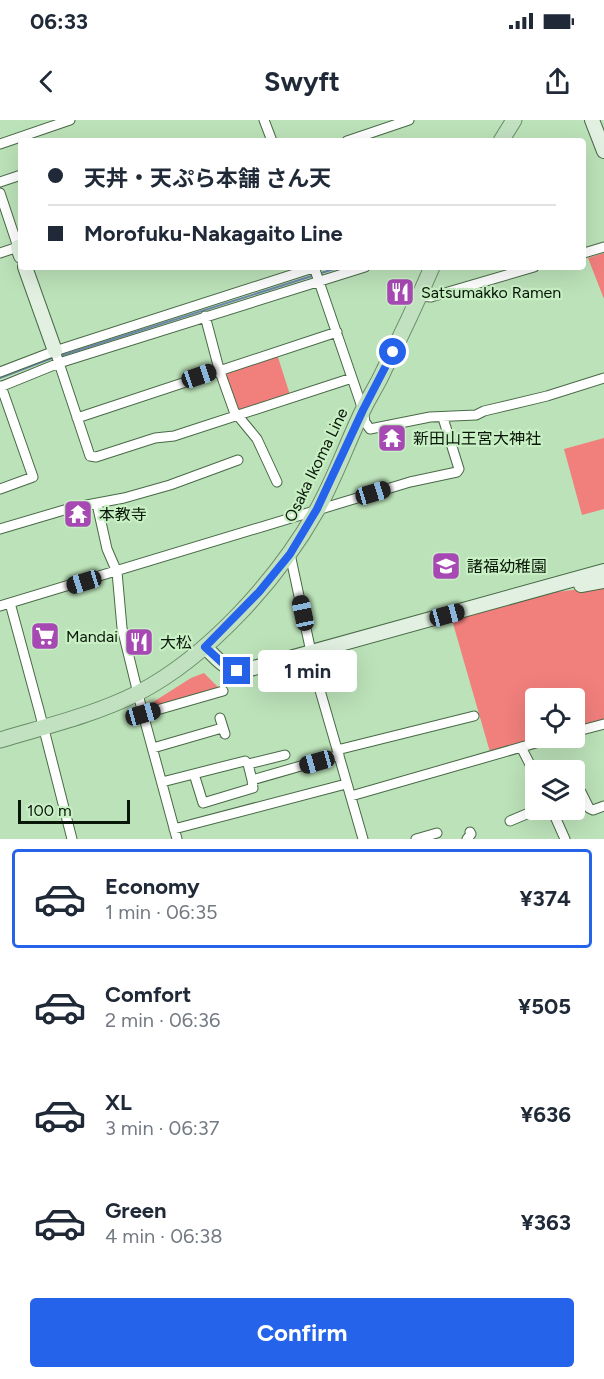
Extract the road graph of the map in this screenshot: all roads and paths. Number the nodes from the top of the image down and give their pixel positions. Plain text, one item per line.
1 (70, 120) edge
2 (264, 120) edge
3 (410, 120) edge
4 (514, 120) edge
5 (592, 120) edge
6 (271, 138) edge
7 (356, 138) edge
8 (503, 138) edge
9 (0, 144) edge
10 (604, 151) edge
11 (18, 176) edge
12 (0, 182) edge
13 (0, 193) edge
14 (18, 244) edge
15 (604, 247) edge
16 (18, 250) edge
17 (586, 252) edge
18 (0, 253) edge
19 (26, 270) edge
20 (335, 270) edge
21 (431, 270) edge
22 (524, 270) edge
23 (316, 272) edge
24 (419, 296) junction
25 (205, 316) junction
26 (337, 332) junction
27 (57, 357) junction
28 (219, 369) junction
29 (0, 372) edge
30 (352, 378) junction
31 (604, 378) edge
32 (1, 386) edge
33 (363, 410) junction
34 (237, 416) junction
35 (443, 417) junction
36 (77, 418) junction
37 (238, 460) dead end
38 (277, 482) dead end
39 (0, 489) edge
40 (97, 504) junction
41 (317, 509) junction
42 (0, 530) edge
43 (290, 554) junction
44 (604, 562) edge
45 (604, 571) edge
46 (117, 572) junction
47 (604, 581) edge
48 (546, 588) junction
49 (5, 605) edge
50 (205, 647) junction
51 (312, 653) junction
52 (223, 691) dead end
53 (139, 692) junction
54 (143, 714) junction
55 (474, 717) dead end
56 (220, 718) dead end
57 (604, 724) edge
58 (43, 728) junction
59 (585, 729) edge
60 (0, 740) edge
61 (525, 746) edge
62 (521, 747) junction
63 (153, 748) junction
64 (338, 752) junction
65 (285, 755) dead end
66 (528, 760) edge
67 (248, 764) junction
68 (194, 774) junction
69 (252, 780) junction
70 (162, 782) junction
71 (346, 784) junction
72 (351, 796) junction
73 (585, 801) edge
74 (604, 806) edge
75 (525, 815) edge
76 (556, 820) edge
77 (510, 821) dead end
78 (437, 833) dead end
79 (176, 834) edge
80 (72, 839) edge
81 (363, 839) edge
82 (416, 839) edge
83 (565, 839) edge

1 - 9 street
2 - 6 street
3 - 7 street
4 - 8 main road
5 - 10 street
11 - 12 street
13 - 14 street
15 - 17 street
16 - 18 street
19 - 27 street
20 - 23 street
21 - 24 main road, Osaka Ikoma Line
22 - 24 street
23 - 25 street
23 - 26 street
23 - 27 street
24 - 33 main road, Osaka Ikoma Line
25 - 27 street
25 - 28 street
26 - 28 street
26 - 30 street
27 - 29 street
27 - 32 street
27 - 36 street
28 - 34 street
28 - 36 street
30 - 33 street
30 - 34 street
31 - 35 street
32 - 39 street
33 - 35 street
33 - 41 main road, Osaka Ikoma Line
34 - 36 street
34 - 38 street
35 - 41 street
37 - 40 street
40 - 42 street
40 - 46 street
41 - 43 main road, Osaka Ikoma Line
41 - 46 street
43 - 50 main road, Osaka Ikoma Line
43 - 51 street
44 - 48 street
45 - 48 street
46 - 49 street
46 - 53 street
47 - 48 street
48 - 51 street
49 - 58 street
50 - 51 street
50 - 53 main road, Osaka Ikoma Line
51 - 64 street
52 - 54 street
53 - 54 street
53 - 58 main road, Osaka Ikoma Line
54 - 63 street
55 - 64 street
56 - 63 street
57 - 59 street
58 - 60 main road, Osaka Ikoma Line
58 - 80 street
61 - 62 street
62 - 66 street
62 - 72 street
63 - 70 street
64 - 69 street
64 - 71 street
65 - 67 street
67 - 68 street
67 - 69 street
68 - 69 street
68 - 70 street
70 - 79 street
71 - 72 street
71 - 79 street
72 - 81 street
73 - 74 street
75 - 77 street
76 - 83 street
78 - 82 street

